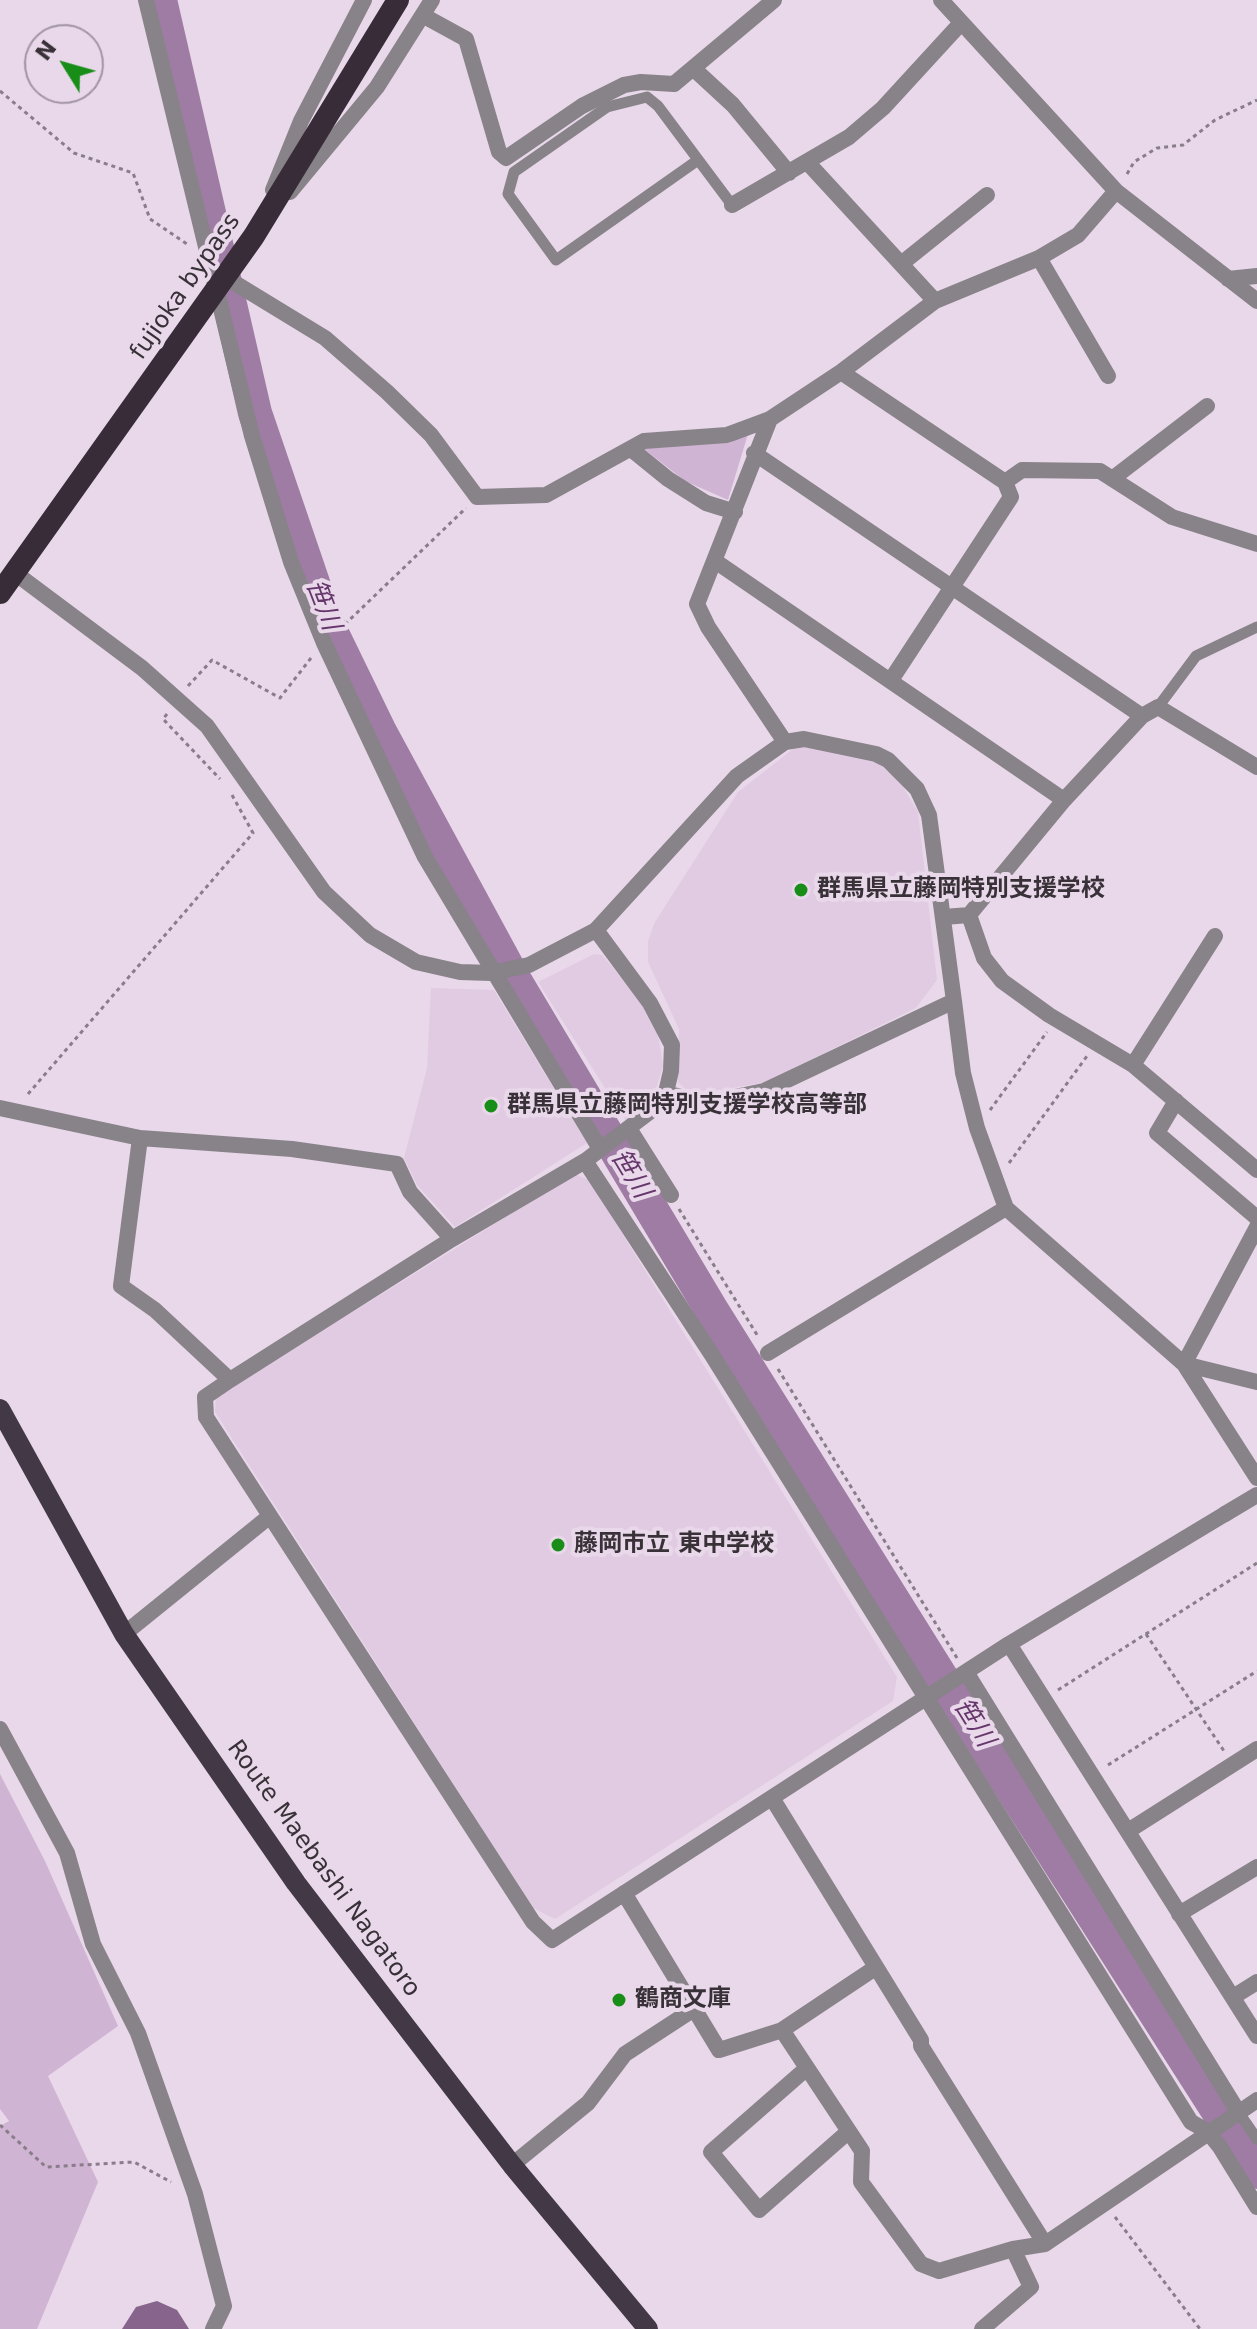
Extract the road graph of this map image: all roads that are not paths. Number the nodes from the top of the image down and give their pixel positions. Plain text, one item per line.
1 (146, 0) edge
2 (364, 0) edge
3 (398, 0) edge
4 (432, 0) edge
5 (774, 0) edge
6 (941, 0) edge
7 (424, 16) junction
8 (961, 23) junction
9 (694, 69) junction
10 (698, 160) junction
11 (808, 163) junction
12 (789, 173) junction
13 (1116, 191) junction
14 (987, 195) dead end
15 (732, 205) joint
16 (254, 236) junction
17 (1039, 258) junction
18 (901, 264) junction
19 (1257, 276) edge
20 (1228, 279) junction
21 (221, 283) junction
22 (935, 301) junction
23 (1257, 301) edge
24 (841, 372) junction
25 (1108, 376) dead end
26 (1207, 406) dead end
27 (770, 419) junction
28 (631, 449) junction
29 (754, 453) junction
30 (1112, 479) junction
31 (1005, 482) junction
32 (735, 512) junction
33 (1257, 544) edge
34 (715, 561) junction
35 (15, 573) junction
36 (952, 589) junction
37 (0, 593) edge
38 (1257, 627) edge
39 (891, 680) junction
40 (1158, 707) junction
41 (1142, 716) junction
42 (785, 742) junction
43 (1257, 767) edge
44 (1064, 800) junction
45 (969, 915) junction
46 (944, 917) junction
47 (596, 930) junction
48 (1215, 936) dead end
49 (492, 972) junction
50 (954, 1001) junction
51 (1133, 1065) junction
52 (665, 1093) junction
53 (1176, 1101) junction
54 (7, 1110) edge
55 (630, 1130) junction
56 (140, 1138) junction
57 (600, 1149) junction
58 (585, 1161) junction
59 (1257, 1170) edge
60 (671, 1195) road end
61 (1006, 1208) junction
62 (1257, 1218) edge
63 (1257, 1227) edge
64 (452, 1239) junction
65 (768, 1353) road end
66 (1184, 1364) junction
67 (230, 1380) junction
68 (1257, 1382) edge
69 (0, 1409) edge
70 (1257, 1478) edge
71 (1257, 1495) edge
72 (270, 1516) junction
73 (124, 1634) junction
74 (1009, 1644) junction
75 (962, 1674) junction
76 (933, 1694) junction
77 (0, 1729) edge
78 (1257, 1749) edge
79 (772, 1798) junction
80 (1128, 1831) junction
81 (1257, 1867) edge
82 (624, 1893) junction
83 (1179, 1914) junction
84 (875, 1968) junction
85 (1257, 1982) edge
86 (1233, 1997) junction
87 (694, 2009) junction
88 (782, 2030) junction
89 (1257, 2036) edge
90 (807, 2068) junction
91 (1257, 2100) edge
92 (1237, 2114) junction
93 (1211, 2129) junction
94 (849, 2131) junction
95 (1257, 2139) edge
96 (512, 2165) junction
97 (1257, 2207) edge
98 (1045, 2244) junction
99 (1013, 2249) junction
100 (213, 2329) edge
101 (648, 2329) edge
102 (982, 2329) edge

1 - 21 street
2 - 16 street
3 - 16 highway, fujioka bypass
4 - 7 street
5 - 9 street
6 - 8 street
7 - 9 street
7 - 16 street
8 - 11 street
8 - 13 street
9 - 12 street
10 - 10 lane
10 - 15 lane
11 - 12 street
11 - 18 street
12 - 15 street
13 - 17 street
13 - 20 street
14 - 18 street
16 - 21 highway, fujioka bypass
17 - 22 street
17 - 25 street
18 - 22 street
19 - 20 street
20 - 23 street
21 - 28 street
21 - 35 highway, fujioka bypass
21 - 49 street
22 - 24 street
24 - 27 street
24 - 31 street
26 - 30 street
27 - 28 street
27 - 29 street
28 - 32 street
29 - 32 street
29 - 36 street
30 - 31 street
30 - 33 street
31 - 36 street
32 - 34 street
34 - 39 street
34 - 42 street
35 - 37 highway, fujioka bypass
35 - 49 street
36 - 39 street
36 - 41 street
38 - 40 lane
39 - 44 street
40 - 41 street
40 - 43 street
41 - 44 street
42 - 46 street
42 - 47 street
44 - 45 street
45 - 46 street
45 - 51 street
46 - 50 street
47 - 49 street
47 - 52 street
48 - 51 street
49 - 57 street
50 - 52 street
50 - 61 street
51 - 53 street
52 - 55 street
53 - 59 street
53 - 62 street
54 - 56 street
55 - 57 street
55 - 60 street
56 - 64 street
56 - 67 street
57 - 58 street
58 - 64 street
58 - 76 street
61 - 65 street
61 - 66 street
63 - 66 street
64 - 67 street
66 - 68 street
66 - 70 street
67 - 72 street
69 - 73 main road, Route Maebashi Nagatoro
71 - 74 street
72 - 73 street
72 - 82 street
73 - 96 main road, Route Maebashi Nagatoro
74 - 75 street
74 - 80 street
75 - 76 street
75 - 92 street
76 - 79 street
76 - 93 street
77 - 100 street
78 - 80 street
79 - 82 street
79 - 84 street
80 - 83 street
81 - 83 street
82 - 87 street
83 - 86 street
84 - 88 street
84 - 98 street
85 - 86 street
86 - 89 street
87 - 88 street
87 - 96 street
88 - 90 street
90 - 94 street
90 - 94 street
91 - 92 street
92 - 93 street
92 - 95 lane
93 - 97 street
93 - 98 street
94 - 99 street
96 - 101 main road, Route Maebashi Nagatoro
98 - 99 street
99 - 102 street

